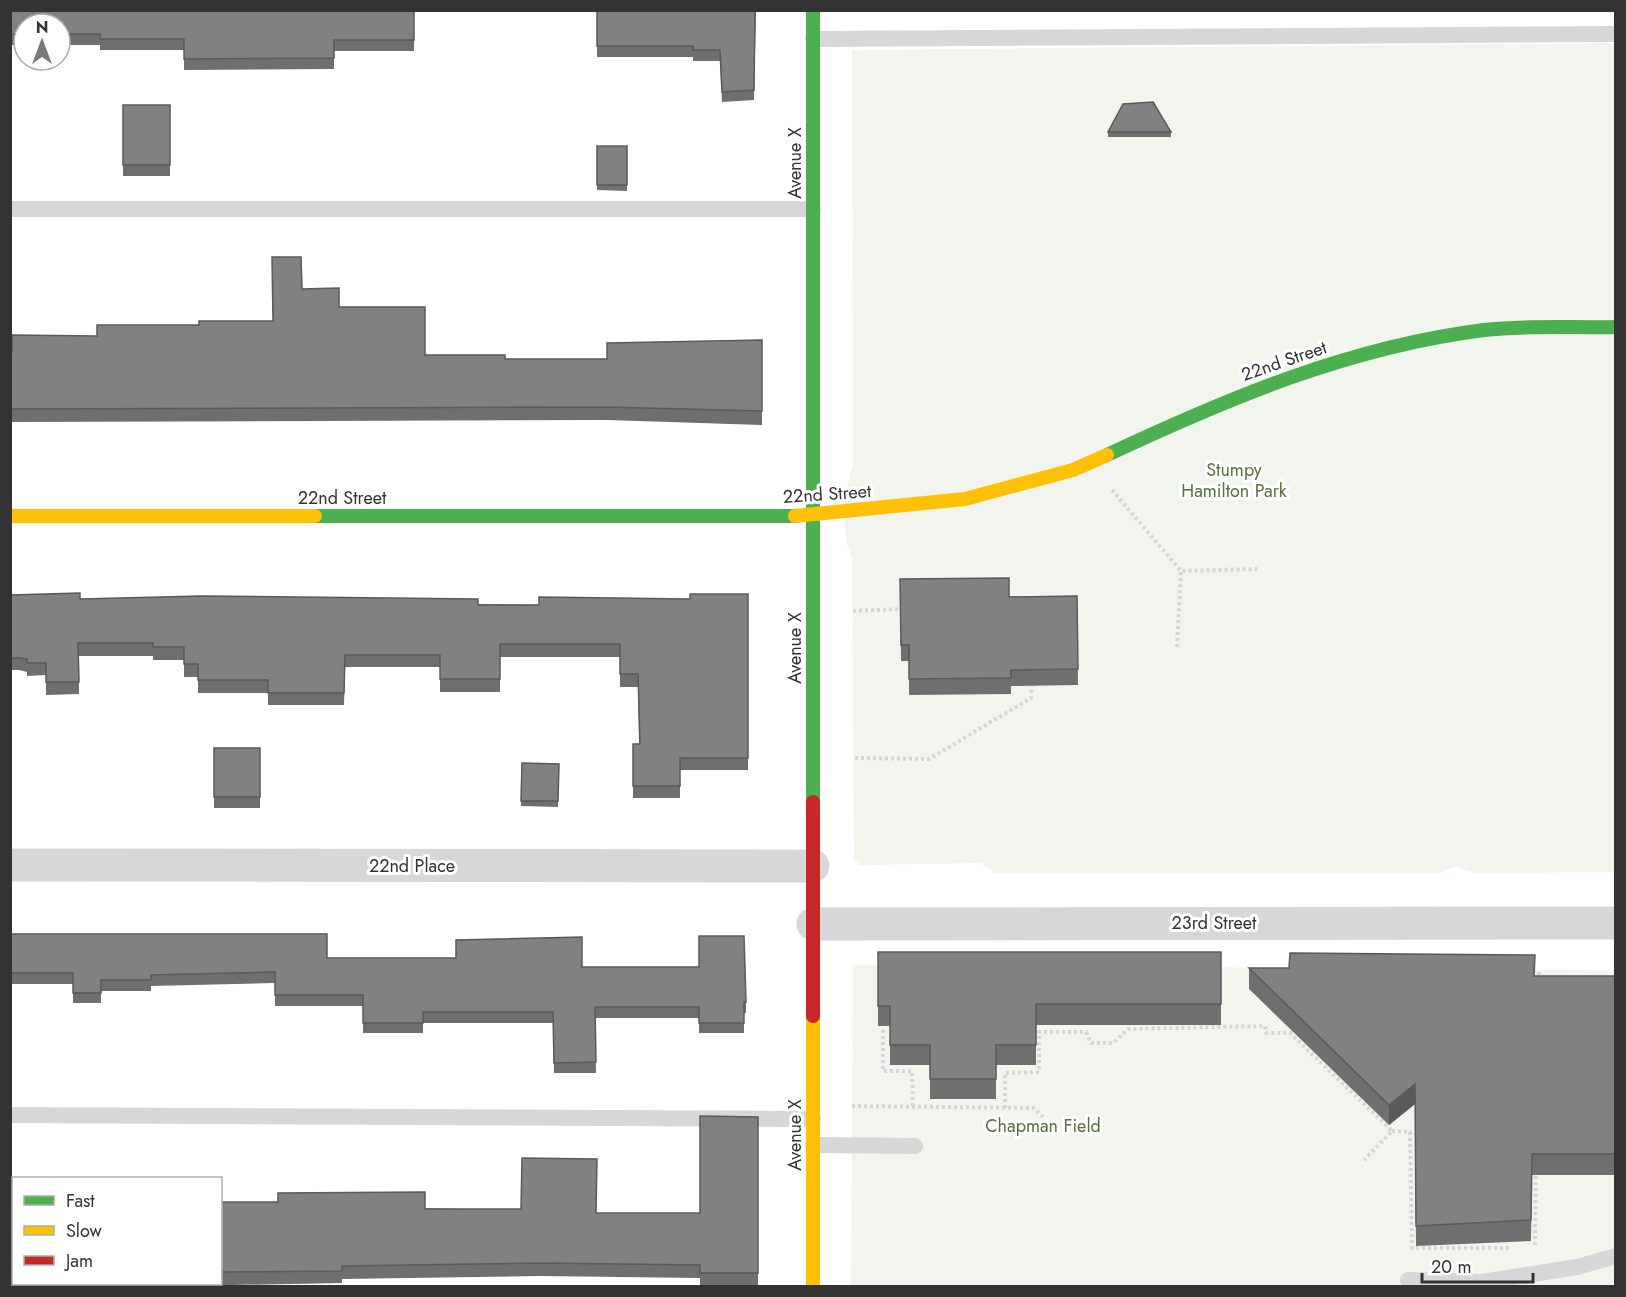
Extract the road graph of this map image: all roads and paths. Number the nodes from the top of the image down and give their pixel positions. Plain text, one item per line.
1 (813, 10) edge
2 (1616, 34) edge
3 (813, 39) junction
4 (10, 208) edge
5 (813, 208) junction
6 (1616, 327) edge
7 (1110, 487) dead end
8 (10, 516) edge
9 (813, 516) junction
10 (1258, 569) dead end
11 (1181, 571) junction
12 (901, 609) edge
13 (853, 610) dead end
14 (1177, 647) dead end
15 (1032, 686) edge
16 (855, 758) dead end
17 (10, 865) edge
18 (813, 866) junction
19 (1616, 923) edge
20 (813, 924) junction
21 (1539, 970) dead end
22 (1539, 993) edge
23 (883, 1030) edge
24 (852, 1106) dead end
25 (913, 1108) junction
26 (1005, 1108) junction
27 (10, 1115) edge
28 (1043, 1117) dead end
29 (813, 1119) junction
30 (1392, 1131) junction
31 (813, 1144) junction
32 (915, 1146) dead end
33 (1364, 1160) dead end
34 (1536, 1167) edge
35 (1512, 1248) edge
36 (1524, 1248) edge
37 (1616, 1256) edge
38 (1408, 1280) dead end
39 (813, 1287) edge

1 - 3 street, Avenue X
2 - 3 lane
3 - 5 street, Avenue X
4 - 5 lane
5 - 9 street, Avenue X
6 - 9 street, 22nd Street
7 - 11 path
8 - 9 street, 22nd Street
9 - 18 street, Avenue X
10 - 11 path
11 - 14 path
12 - 13 path
15 - 16 path
17 - 18 street, 22nd Place
18 - 20 street, Avenue X
19 - 20 street, 23rd Street
20 - 29 street, Avenue X
21 - 22 path
23 - 25 path
24 - 25 path
25 - 26 path
26 - 28 path
26 - 30 path
27 - 29 lane
29 - 31 street, Avenue X
30 - 33 path
30 - 35 path
31 - 32 lane
31 - 39 street, Avenue X
34 - 36 path
37 - 38 lane

